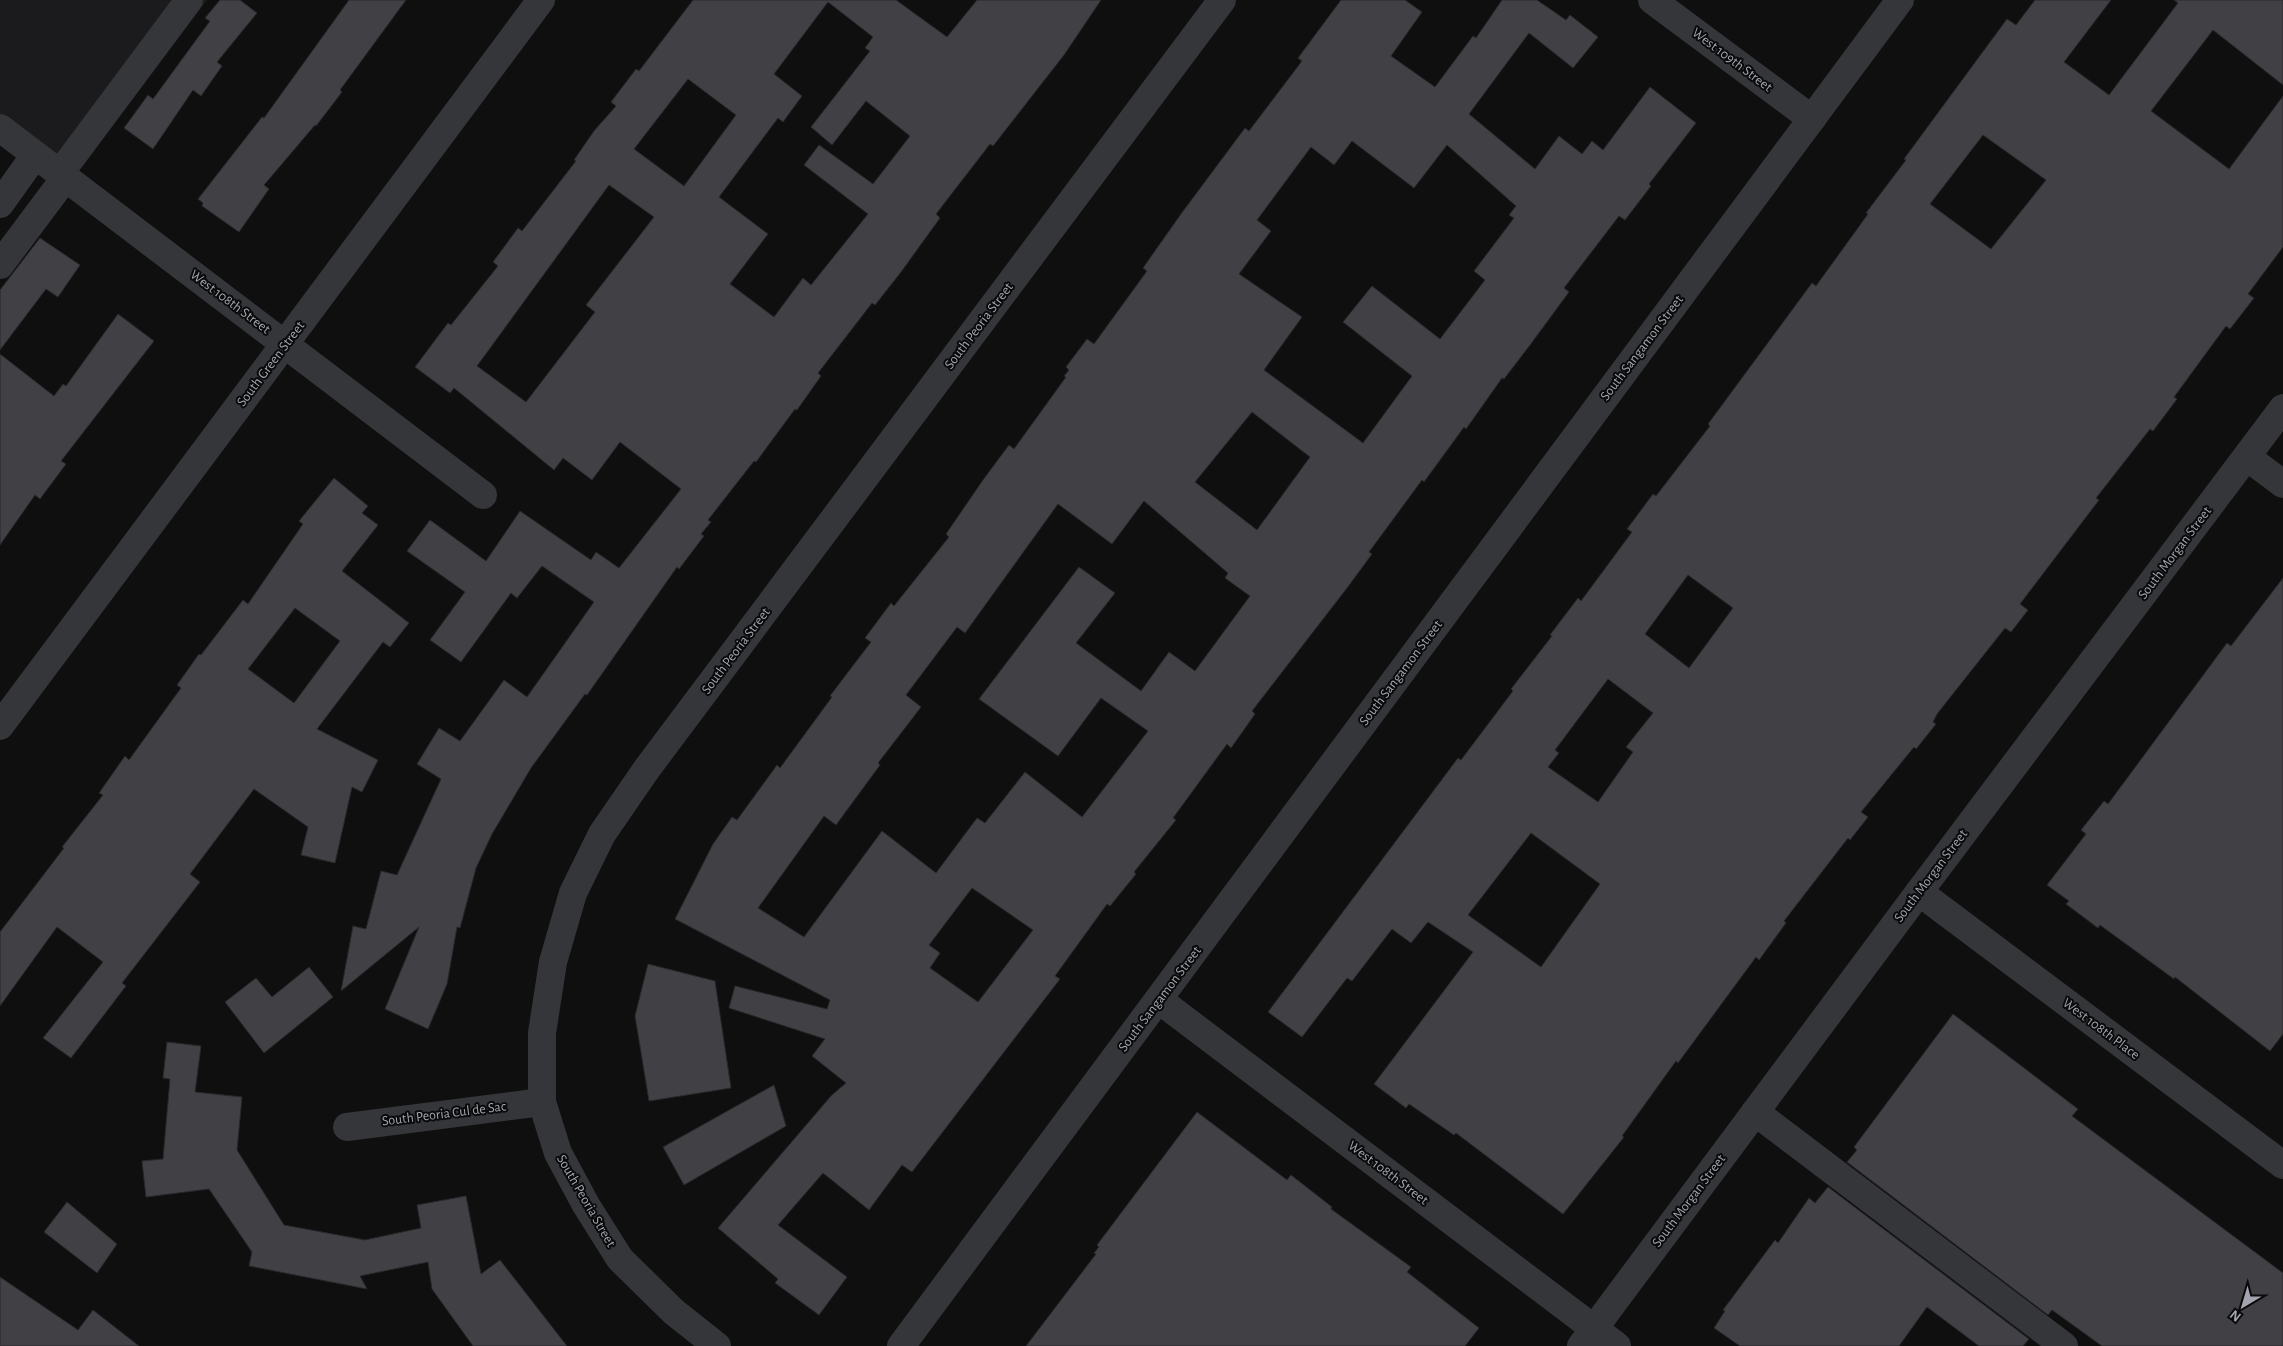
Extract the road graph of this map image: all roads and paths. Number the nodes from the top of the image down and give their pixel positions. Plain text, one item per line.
1 (189, 0) edge
2 (541, 0) edge
3 (1222, 0) edge
4 (1652, 0) edge
5 (1900, 0) edge
6 (1812, 119) junction
7 (0, 128) edge
8 (35, 155) junction
9 (62, 175) junction
10 (0, 204) edge
11 (0, 266) edge
12 (286, 344) junction
13 (2283, 408) edge
14 (2247, 457) junction
15 (2283, 484) edge
16 (483, 495) dead end
17 (0, 726) edge
18 (1919, 892) junction
19 (1159, 1000) junction
20 (542, 1102) junction
21 (1755, 1112) junction
22 (347, 1127) dead end
23 (2283, 1165) edge
24 (1587, 1338) edge
25 (716, 1346) edge
26 (901, 1346) edge
27 (1617, 1346) edge
28 (2064, 1346) edge

1 - 9 street
2 - 12 street, South Green Street
3 - 20 street, South Peoria Street
4 - 6 street, West 109th Street
5 - 6 street, South Sangamon Street
6 - 19 street, South Sangamon Street
7 - 8 street, West 108th Street
8 - 9 street, West 108th Street
8 - 10 street
9 - 11 street
9 - 12 street, West 108th Street
12 - 16 street, West 108th Street
12 - 17 street, South Green Street
13 - 14 street, South Morgan Street
14 - 15 street
14 - 18 street, South Morgan Street
18 - 21 street, South Morgan Street
18 - 23 street, West 108th Place
19 - 24 street, West 108th Street
19 - 26 street, South Sangamon Street
20 - 22 street, South Peoria Cul de Sac
20 - 25 street, South Peoria Street
21 - 24 street, South Morgan Street
21 - 28 street
24 - 27 street, West 108th Street

